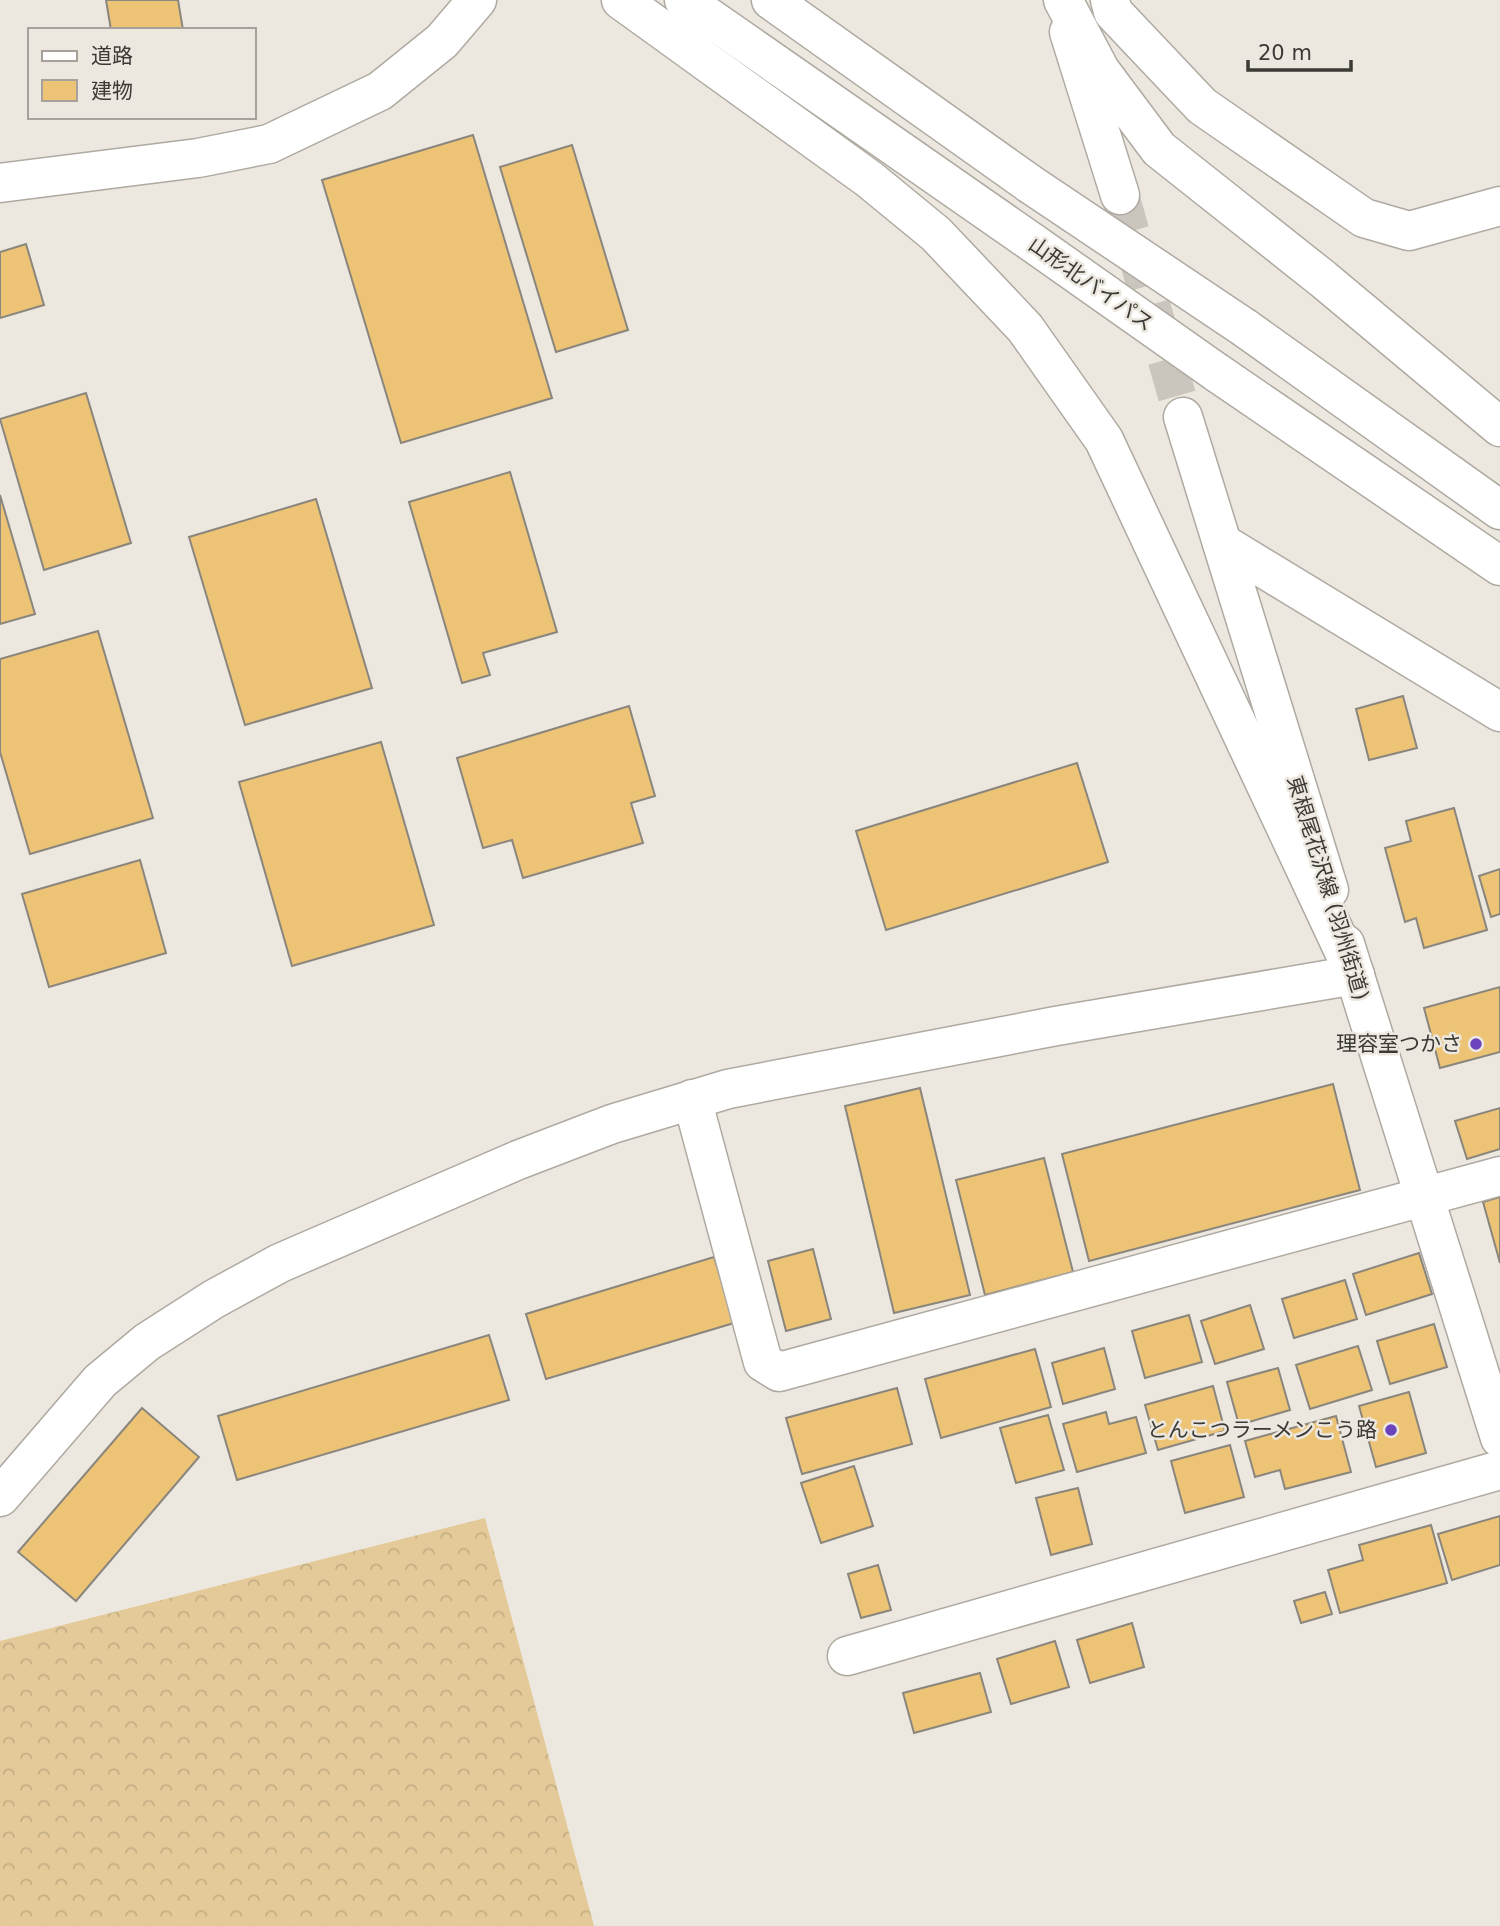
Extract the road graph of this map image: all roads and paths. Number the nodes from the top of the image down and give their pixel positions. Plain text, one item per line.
1 (477, 0) edge
2 (621, 0) edge
3 (684, 0) edge
4 (771, 0) edge
5 (1061, 0) edge
6 (1110, 0) edge
7 (0, 183) edge
8 (1120, 195) tunnel mouth
9 (1500, 206) edge
10 (1183, 417) tunnel mouth
11 (1500, 427) edge
12 (1500, 510) edge
13 (1222, 543) junction
14 (1500, 566) edge
15 (1500, 712) edge
16 (1354, 975) junction
17 (692, 1099) junction
18 (1500, 1176) edge
19 (1424, 1197) junction
20 (1490, 1372) edge
21 (1500, 1438) edge
22 (1500, 1470) edge
23 (0, 1497) edge
24 (847, 1656) dead end

1 - 7 main road
2 - 16 main road
3 - 14 main road, 山形北バイパス, bridge
4 - 12 main road, bridge
5 - 8 main road
5 - 11 main road
6 - 9 main road
10 - 13 main road, 東根尾花沢線 (羽州街道)
13 - 15 main road
13 - 16 main road, 東根尾花沢線 (羽州街道)
16 - 17 main road
16 - 19 main road, 東根尾花沢線 (羽州街道)
17 - 19 main road
17 - 23 main road
18 - 19 main road
19 - 20 main road, 東根尾花沢線 (羽州街道)
20 - 21 main road, 東根尾花沢線 (羽州街道)
22 - 24 main road

